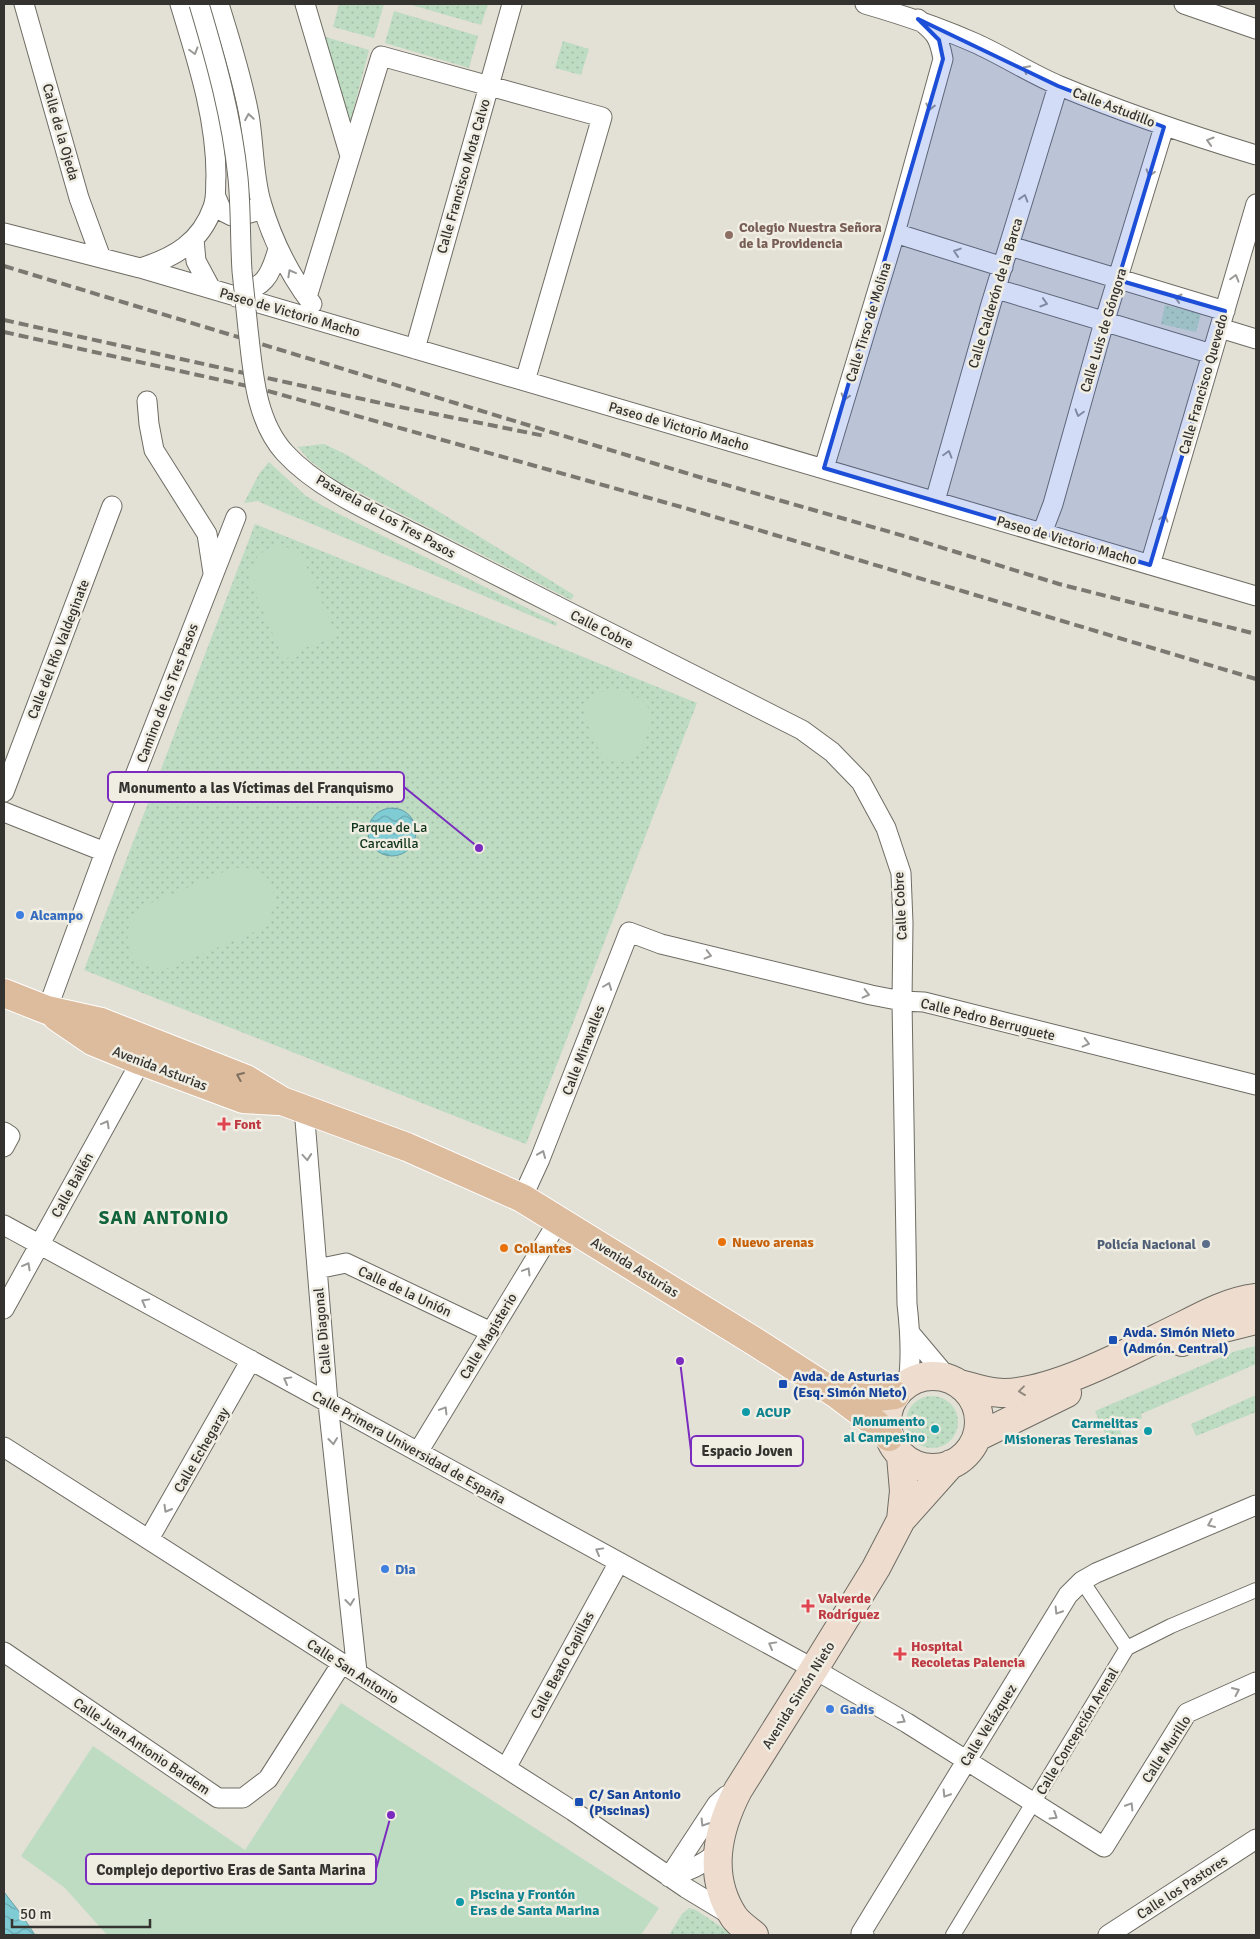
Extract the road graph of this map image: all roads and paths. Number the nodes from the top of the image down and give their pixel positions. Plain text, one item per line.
1 (24, 4) edge
2 (180, 4) edge
3 (199, 4) edge
4 (219, 4) edge
5 (305, 4) edge
6 (512, 4) edge
7 (865, 4) edge
8 (1196, 6) edge
9 (918, 19) junction
10 (1256, 29) edge
11 (977, 44) junction
12 (942, 59) junction
13 (1058, 86) junction
14 (488, 87) junction
15 (1164, 127) junction
16 (1256, 155) edge
17 (350, 156) junction
18 (216, 197) junction
19 (261, 201) junction
20 (1256, 204) edge
21 (4, 233) edge
22 (895, 233) junction
23 (194, 239) junction
24 (1010, 246) junction
25 (278, 249) junction
26 (101, 258) junction
27 (1004, 266) junction
28 (140, 268) junction
29 (1118, 280) junction
30 (212, 289) junction
31 (997, 289) junction
32 (236, 297) junction
33 (307, 297) junction
34 (1222, 320) junction
35 (1106, 321) junction
36 (332, 324) junction
37 (1256, 339) edge
38 (415, 349) junction
39 (1212, 354) junction
40 (525, 381) junction
41 (147, 401) dead end
42 (824, 468) junction
43 (935, 501) junction
44 (112, 506) dead end
45 (236, 517) dead end
46 (1042, 533) junction
47 (1150, 565) junction
48 (213, 574) junction
49 (1256, 596) edge
50 (555, 605) joint
51 (4, 792) edge
52 (4, 812) edge
53 (105, 852) junction
54 (661, 944) joint
55 (4, 993) edge
56 (902, 1001) junction
57 (47, 1010) junction
58 (141, 1061) junction
59 (1256, 1085) edge
60 (293, 1105) junction
61 (4, 1132) edge
62 (4, 1147) edge
63 (522, 1198) junction
64 (559, 1220) junction
65 (4, 1225) edge
66 (40, 1244) junction
67 (317, 1269) junction
68 (1256, 1298) edge
69 (4, 1309) edge
70 (1256, 1320) edge
71 (491, 1332) junction
72 (910, 1333) junction
73 (251, 1360) junction
74 (953, 1381) junction
75 (901, 1389) junction
76 (838, 1396) junction
77 (328, 1402) junction
78 (976, 1437) junction
79 (4, 1447) edge
80 (895, 1447) junction
81 (418, 1452) junction
82 (951, 1464) junction
83 (1256, 1505) edge
84 (902, 1520) junction
85 (149, 1540) junction
86 (619, 1562) junction
87 (1082, 1581) junction
88 (1256, 1590) edge
89 (1127, 1648) junction
90 (4, 1652) edge
91 (350, 1667) junction
92 (814, 1669) junction
93 (1256, 1682) edge
94 (966, 1761) junction
95 (506, 1768) junction
96 (738, 1790) junction
97 (1033, 1803) junction
98 (1256, 1839) edge
99 (1104, 1847) joint
100 (717, 1853) junction
101 (669, 1876) junction
102 (744, 1927) edge
103 (863, 1934) edge
104 (953, 1935) edge
105 (1108, 1935) edge

1 - 26 street, Calle de la Ojeda
2 -> 18 street
3 - 50 street, Pasarela de Los Tres Pasos, bridge
19 -> 4 street
5 - 17 street
6 - 14 street, Calle Francisco Mota Calvo
7 - 9 street, Calle Astudillo
8 - 10 street
9 - 11 street, Calle Astudillo
9 - 12 street, Calle Tirso de Molina
11 - 12 street
13 -> 11 street, Calle Astudillo
12 -> 22 street, Calle Tirso de Molina
13 - 15 street, Calle Astudillo
24 -> 13 street, Calle Calderón de la Barca
14 - 17 street
14 - 38 street, Calle Francisco Mota Calvo
14 - 40 street
16 -> 15 street, Calle Astudillo
15 -> 29 street, Calle Luis de Góngora
17 - 33 street
18 - 19 street
18 - 23 street
19 - 25 street
34 -> 20 street, Calle Francisco Quevedo
21 - 26 street, Paseo de Victorio Macho
27 -> 22 street
22 -> 42 street, Calle Tirso de Molina
23 - 28 street
23 - 30 street
24 - 27 street, Calle Calderón de la Barca
24 - 29 street
25 - 32 street
33 -> 25 street
26 - 28 street, Paseo de Victorio Macho
27 - 31 street, Calle Calderón de la Barca
28 - 30 street, Paseo de Victorio Macho
34 -> 29 street
29 - 35 street, Calle Luis de Góngora
30 - 32 street, Paseo de Victorio Macho
31 -> 35 street
43 -> 31 street, Calle Calderón de la Barca
32 - 36 street, Paseo de Victorio Macho
33 - 36 street
34 - 37 street
34 - 39 street, Calle Francisco Quevedo
35 - 39 street
35 -> 46 street, Calle Luis de Góngora
36 - 38 street, Paseo de Victorio Macho
38 - 40 street, Paseo de Victorio Macho
47 -> 39 street, Calle Francisco Quevedo
40 - 42 street, Paseo de Victorio Macho
41 - 48 street, Camino de los Tres Pasos
42 - 43 street, Paseo de Victorio Macho
43 - 46 street, Paseo de Victorio Macho
44 - 51 street, Calle del Río Valdeginate
45 - 48 street, Camino de los Tres Pasos
46 - 47 street, Paseo de Victorio Macho
47 - 49 street, Paseo de Victorio Macho
48 - 53 street, Camino de los Tres Pasos
50 - 56 street, Calle Cobre
52 - 53 street
53 - 57 street, Camino de los Tres Pasos
54 -> 56 street, Calle Pedro Berruguete
63 -> 54 street, Calle Miravalles
55 - 57 main road, Avenida Asturias
56 -> 59 street, Calle Pedro Berruguete
56 - 72 street, Calle Cobre
57 - 58 main road, Avenida Asturias
60 -> 57 main road, Avenida Asturias
58 - 60 main road, Avenida Asturias
66 -> 58 street, Calle Bailén
60 - 63 main road, Avenida Asturias
60 -> 67 street, Calle Diagonal
61 - 62 street
63 - 64 main road, Avenida Asturias
71 -> 64 street, Calle Magisterio
64 - 76 main road, Avenida Asturias
65 - 66 street, Calle Primera Universidad de España
69 -> 66 street, Calle Bailén
73 -> 66 street, Calle Primera Universidad de España
67 - 71 street, Calle de la Unión
67 - 77 street, Calle Diagonal
68 -> 74 main road
70 - 78 main road
81 -> 71 street, Calle Magisterio
72 - 74 street
72 - 75 street, Calle Cobre
77 -> 73 street, Calle Primera Universidad de España
73 -> 85 street, Calle Echegaray
74 - 75 main road
74 - 78 main road
75 - 76 main road
75 - 80 main road
76 - 80 main road, Avenida Asturias
77 - 81 street, Calle Primera Universidad de España
77 -> 91 street, Calle Diagonal
78 - 82 main road
79 - 85 street, Calle San Antonio
80 - 82 main road
80 - 84 main road, Avenida Simón Nieto
86 -> 81 street, Calle Primera Universidad de España
82 - 84 main road, Avenida Simón Nieto
83 -> 87 street, Calle Velázquez
84 - 92 main road, Avenida Simón Nieto
85 - 91 street, Calle San Antonio
92 -> 86 street, Calle Primera Universidad de España
86 - 95 street, Calle Beato Capillas
87 - 89 street
87 -> 94 street, Calle Velázquez
88 - 89 street
89 - 97 street, Calle Concepción Arenal
90 - 91 street, Calle Juan Antonio Bardem
91 - 95 street, Calle San Antonio
92 -> 94 street, Calle Primera Universidad de España
92 - 96 main road, Avenida Simón Nieto
99 -> 93 street, Calle Murillo
94 - 97 street, Calle Primera Universidad de España
94 -> 103 street, Calle Velázquez
95 - 101 street, Calle San Antonio
96 - 100 main road, Avenida Simón Nieto
96 -> 101 street, Avenida Simón Nieto
97 -> 99 street, Calle Primera Universidad de España
97 - 104 street, Calle Concepción Arenal
98 - 105 street, Calle los Pastores
100 - 101 street
100 - 102 main road, Avenida Simón Nieto
101 - 102 street, Calle San Antonio

